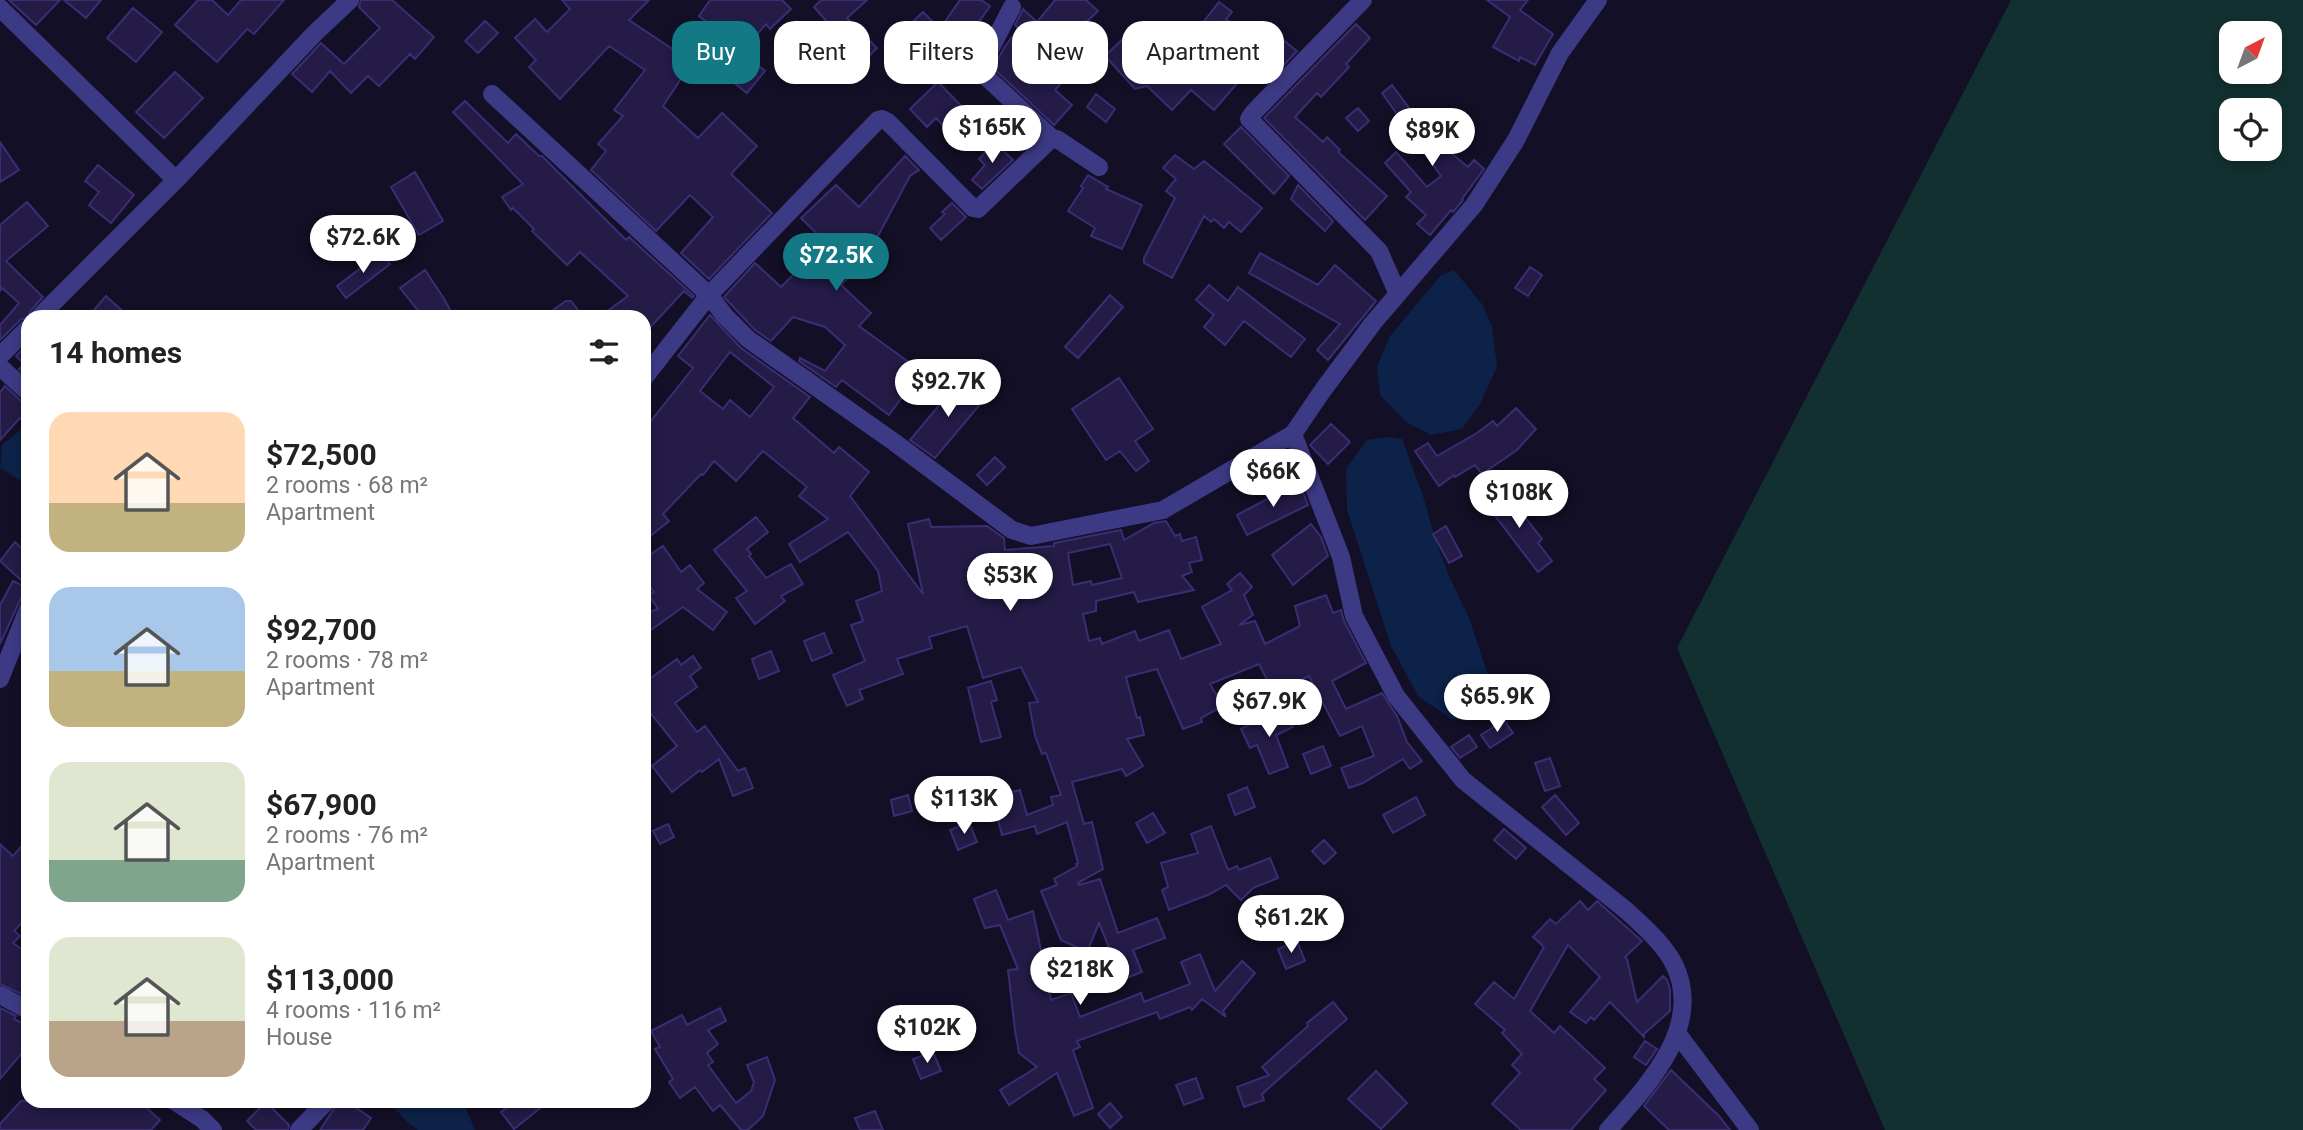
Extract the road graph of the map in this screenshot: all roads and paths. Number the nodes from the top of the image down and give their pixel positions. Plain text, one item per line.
1 (350, 0) edge
2 (1363, 0) edge
3 (1598, 0) edge
4 (1012, 7) dead end
5 (0, 8) edge
6 (492, 94) dead end
7 (1052, 138) junction
8 (1100, 167) dead end
9 (176, 180) junction
10 (1398, 294) junction
11 (709, 295) junction
12 (46, 310) edge
13 (21, 335) edge
14 (0, 356) edge
15 (0, 367) edge
16 (651, 369) edge
17 (21, 386) edge
18 (1293, 434) junction
19 (21, 626) edge
20 (0, 678) edge
21 (0, 995) edge
22 (21, 1006) edge
23 (1677, 1033) junction
24 (185, 1108) edge
25 (320, 1108) edge
26 (213, 1130) edge
27 (299, 1130) edge
28 (1608, 1130) edge
29 (1750, 1130) edge

1 - 9 street
2 - 10 street
3 - 10 street
4 - 7 street
5 - 9 street
6 - 11 street
7 - 8 street
7 - 11 street
9 - 12 street
10 - 18 street
11 - 16 street
11 - 18 street
13 - 14 street
15 - 17 street
18 - 23 street
19 - 20 street
21 - 22 street
23 - 28 street
23 - 29 street
24 - 26 street
25 - 27 street

